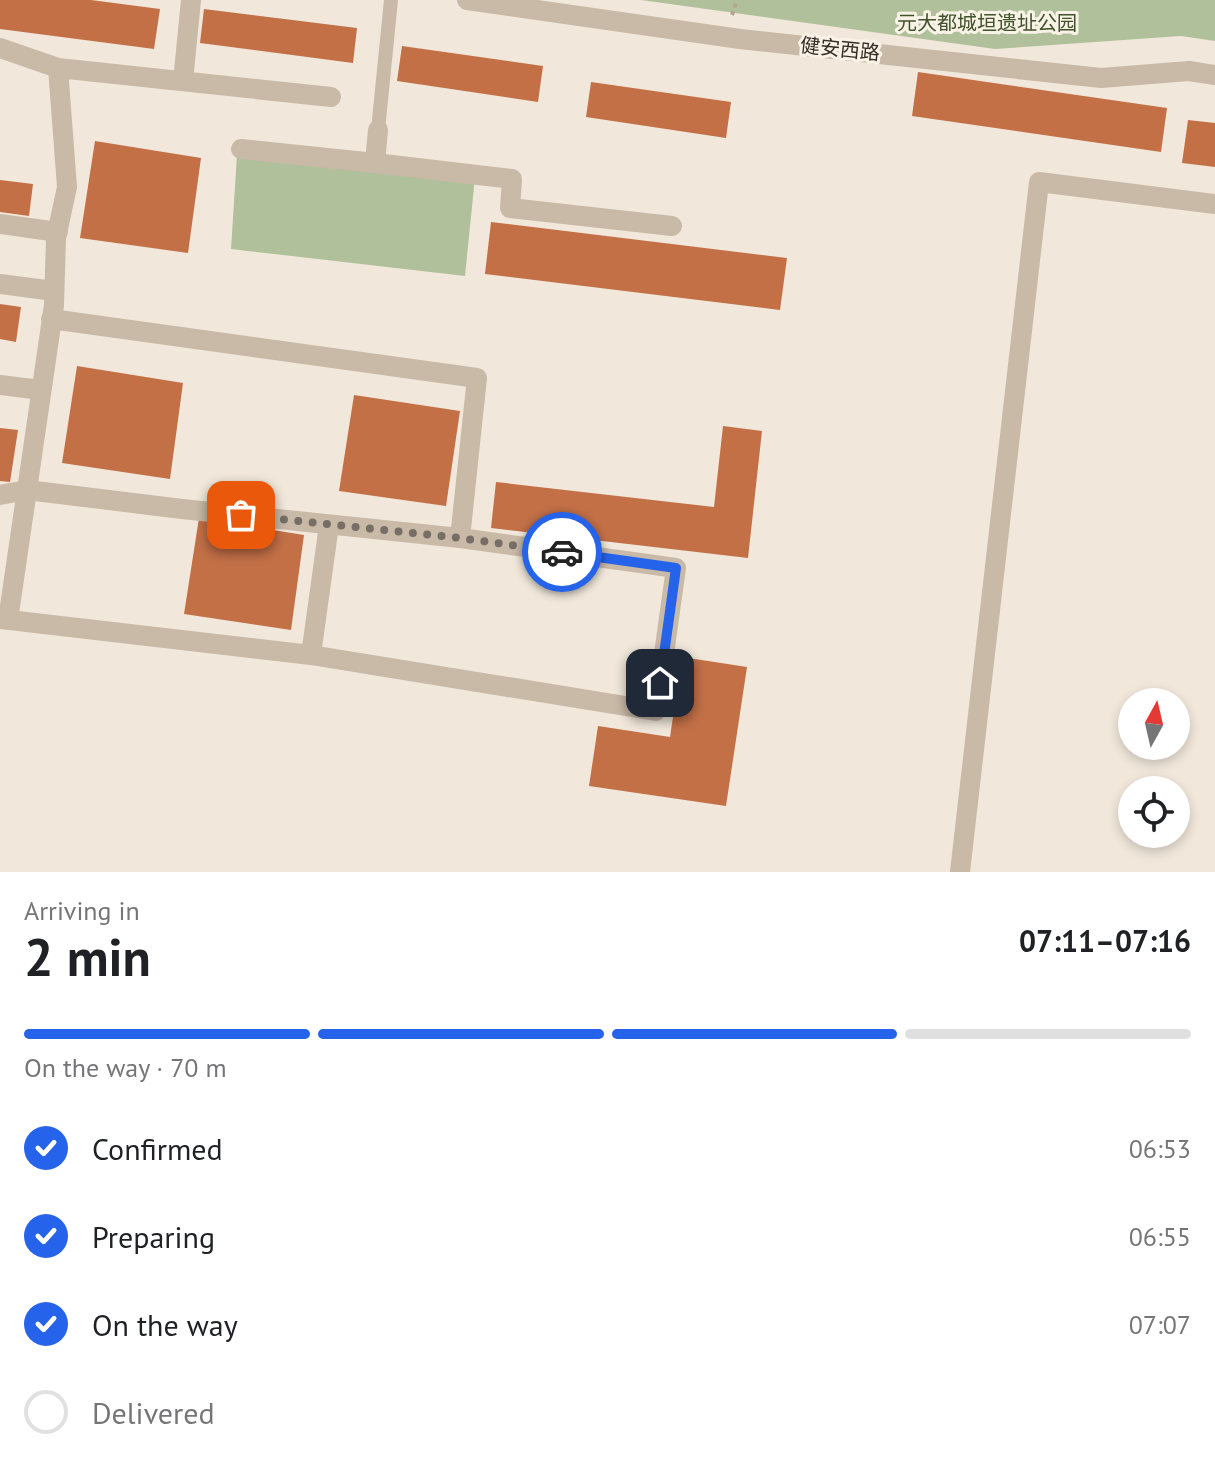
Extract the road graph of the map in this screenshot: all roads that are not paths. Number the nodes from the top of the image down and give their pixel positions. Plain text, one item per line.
1 (191, 0) edge
2 (391, 0) edge
3 (467, 0) edge
4 (0, 48) edge
5 (58, 68) junction
6 (1215, 75) edge
7 (183, 81) junction
8 (331, 97) dead end
9 (378, 130) joint
10 (241, 149) dead end
11 (375, 163) junction
12 (1215, 204) edge
13 (0, 224) edge
14 (672, 226) dead end
15 (58, 232) junction
16 (0, 284) edge
17 (54, 291) junction
18 (51, 319) junction
19 (0, 385) edge
20 (41, 390) junction
21 (27, 490) junction
22 (0, 495) edge
23 (329, 525) junction
24 (460, 538) junction
25 (4, 620) edge
26 (311, 655) junction
27 (960, 872) edge

1 - 7 street
2 - 9 lane
3 - 6 street, 健安西路
4 - 5 street
5 - 7 street
5 - 15 street
7 - 8 street
9 - 11 street
10 - 11 street
11 - 14 street
12 - 27 street
13 - 15 street
15 - 17 street
16 - 17 street
17 - 18 street
18 - 20 street
18 - 24 street
19 - 20 street
20 - 21 street
21 - 22 street
21 - 23 street
21 - 25 street
23 - 24 street
23 - 26 street
24 - 26 street
25 - 26 street

